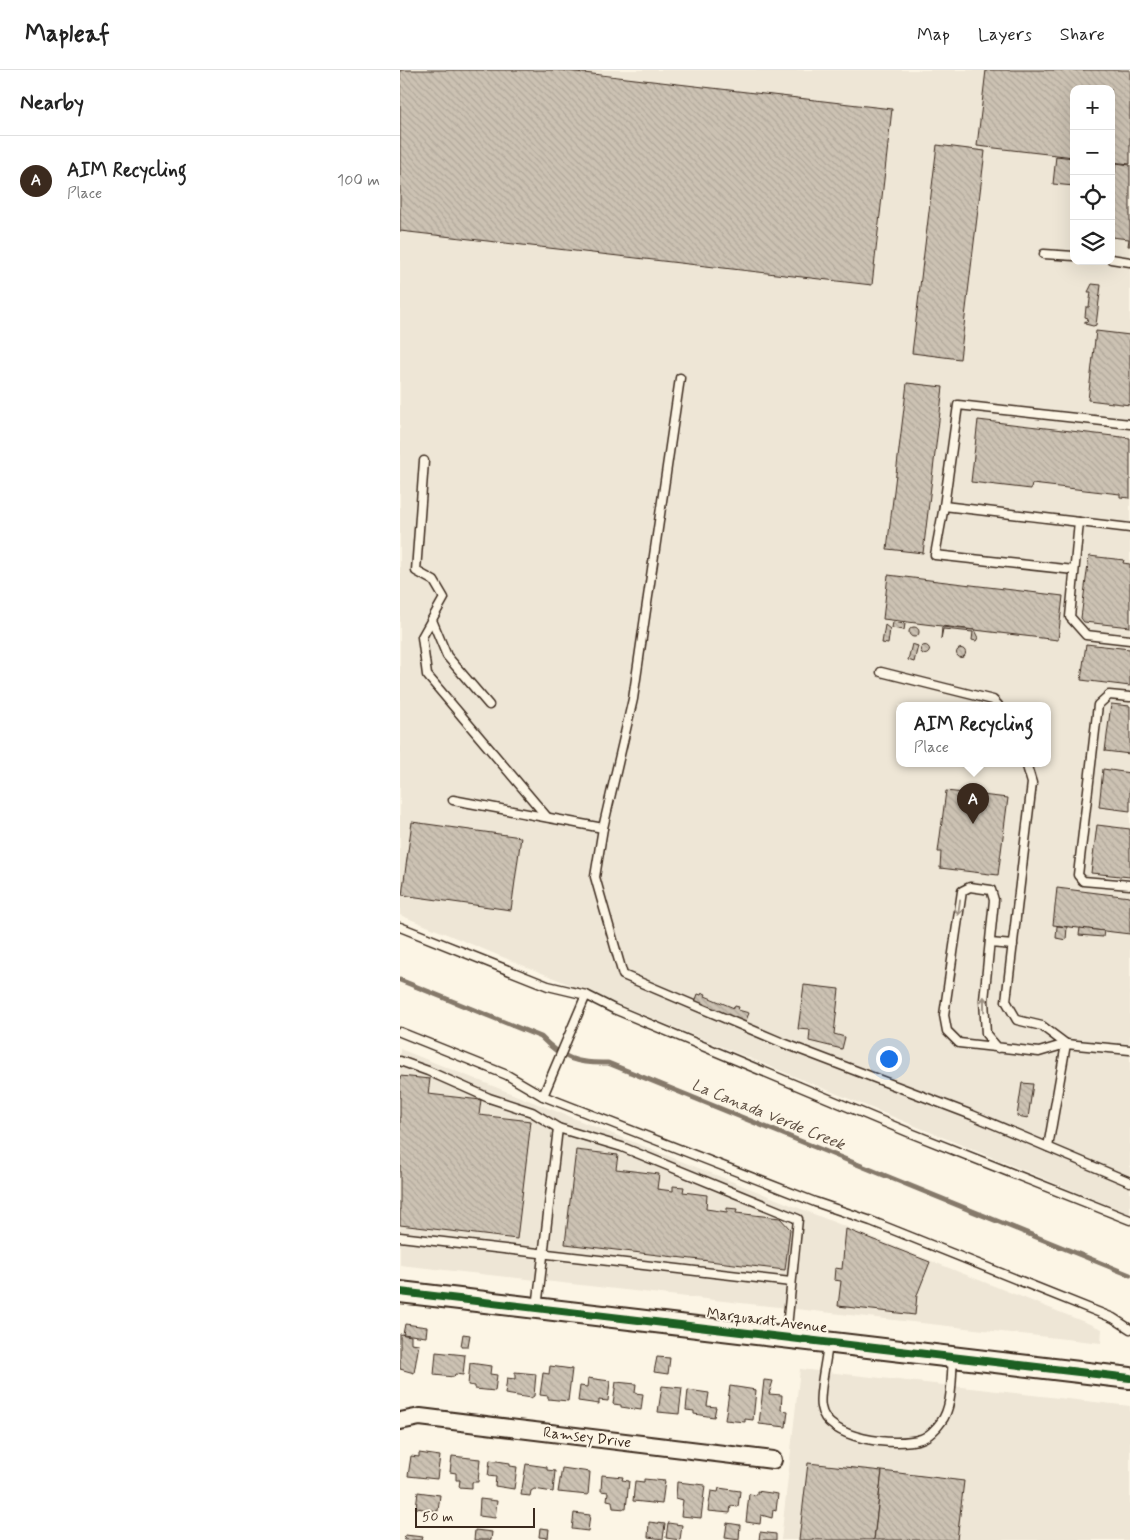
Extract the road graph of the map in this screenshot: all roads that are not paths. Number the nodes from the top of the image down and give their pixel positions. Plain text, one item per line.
1 (1044, 254) dead end
2 (1070, 256) edge
3 (1115, 260) edge
4 (1130, 262) edge
5 (680, 378) dead end
6 (1130, 424) edge
7 (424, 461) dead end
8 (944, 506) junction
9 (1079, 522) junction
10 (1130, 528) edge
11 (1074, 570) junction
12 (432, 620) junction
13 (1130, 640) edge
14 (881, 672) dead end
15 (1130, 697) edge
16 (996, 702) edge
17 (489, 705) dead end
18 (1027, 767) edge
19 (453, 800) dead end
20 (547, 817) junction
21 (603, 828) junction
22 (1130, 885) edge
23 (400, 927) edge
24 (990, 942) junction
25 (1013, 945) junction
26 (586, 995) junction
27 (400, 1032) edge
28 (1066, 1044) junction
29 (998, 1048) junction
30 (1130, 1050) edge
31 (400, 1061) edge
32 (543, 1096) junction
33 (558, 1128) junction
34 (1048, 1147) junction
35 (1130, 1182) edge
36 (1130, 1220) edge
37 (400, 1237) edge
38 (543, 1255) junction
39 (791, 1282) junction
40 (400, 1292) edge
41 (537, 1308) junction
42 (1130, 1329) edge
43 (786, 1337) junction
44 (828, 1342) junction
45 (953, 1357) junction
46 (1130, 1378) edge
47 (400, 1421) edge
48 (773, 1460) dead end

1 - 2 lane
3 - 4 lane
5 - 21 lane
6 - 8 lane
7 - 12 lane
8 - 9 lane
8 - 11 lane
9 - 10 lane
9 - 11 lane
11 - 13 lane
12 - 17 lane
12 - 20 lane
14 - 16 lane
15 - 22 lane
18 - 25 lane
19 - 20 lane
20 - 21 lane
21 - 34 lane
23 - 26 lane
24 - 25 lane
29 -> 24 lane
24 -> 29 lane
25 - 28 lane
26 - 32 lane
26 - 36 lane
27 - 32 lane
28 - 29 lane
28 - 30 lane
28 - 34 lane
31 - 33 lane
32 - 42 lane
33 - 38 lane
33 - 39 lane
34 - 35 lane
37 - 38 lane
38 - 39 lane
38 - 41 lane
39 - 43 lane
40 - 41 street, Marquardt Avenue
41 - 43 street, Marquardt Avenue
43 - 44 street, Marquardt Avenue
44 - 45 street, Marquardt Avenue
44 - 45 lane
45 - 46 street, Marquardt Avenue
47 - 48 street, Ramsey Drive

